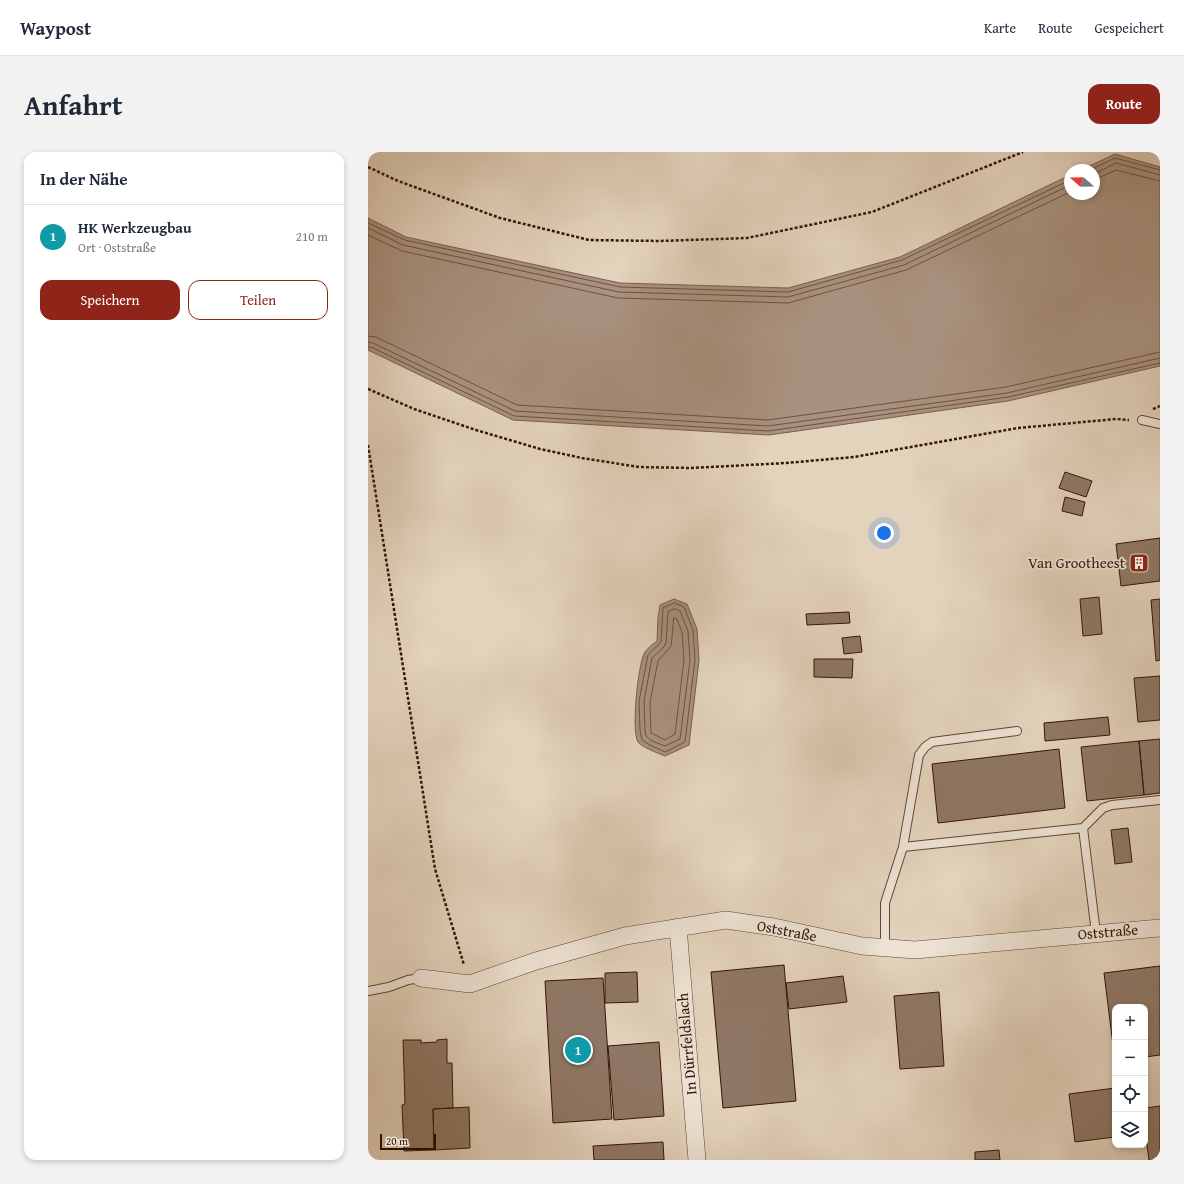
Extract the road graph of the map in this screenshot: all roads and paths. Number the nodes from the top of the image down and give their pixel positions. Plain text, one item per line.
1 (1023, 152) edge
2 (368, 167) edge
3 (368, 389) edge
4 (1142, 420) joint
5 (1160, 424) edge
6 (368, 445) edge
7 (1017, 731) dead end
8 (1160, 800) edge
9 (1083, 828) junction
10 (902, 847) junction
11 (678, 927) junction
12 (1160, 928) edge
13 (1096, 933) junction
14 (885, 948) junction
15 (421, 978) joint
16 (470, 984) junction
17 (368, 991) edge
18 (697, 1160) edge

1 - 2 path
3 - 4 path
4 - 5 lane
6 - 16 path
7 - 10 lane
8 - 9 lane
9 - 10 lane
9 - 13 lane
10 - 14 lane
11 - 14 street, Oststraße
11 - 16 street, Oststraße
11 - 18 street, In Dürrfeldslach
12 - 13 street, Oststraße
13 - 14 street, Oststraße
15 - 16 street, Oststraße
15 - 17 lane

